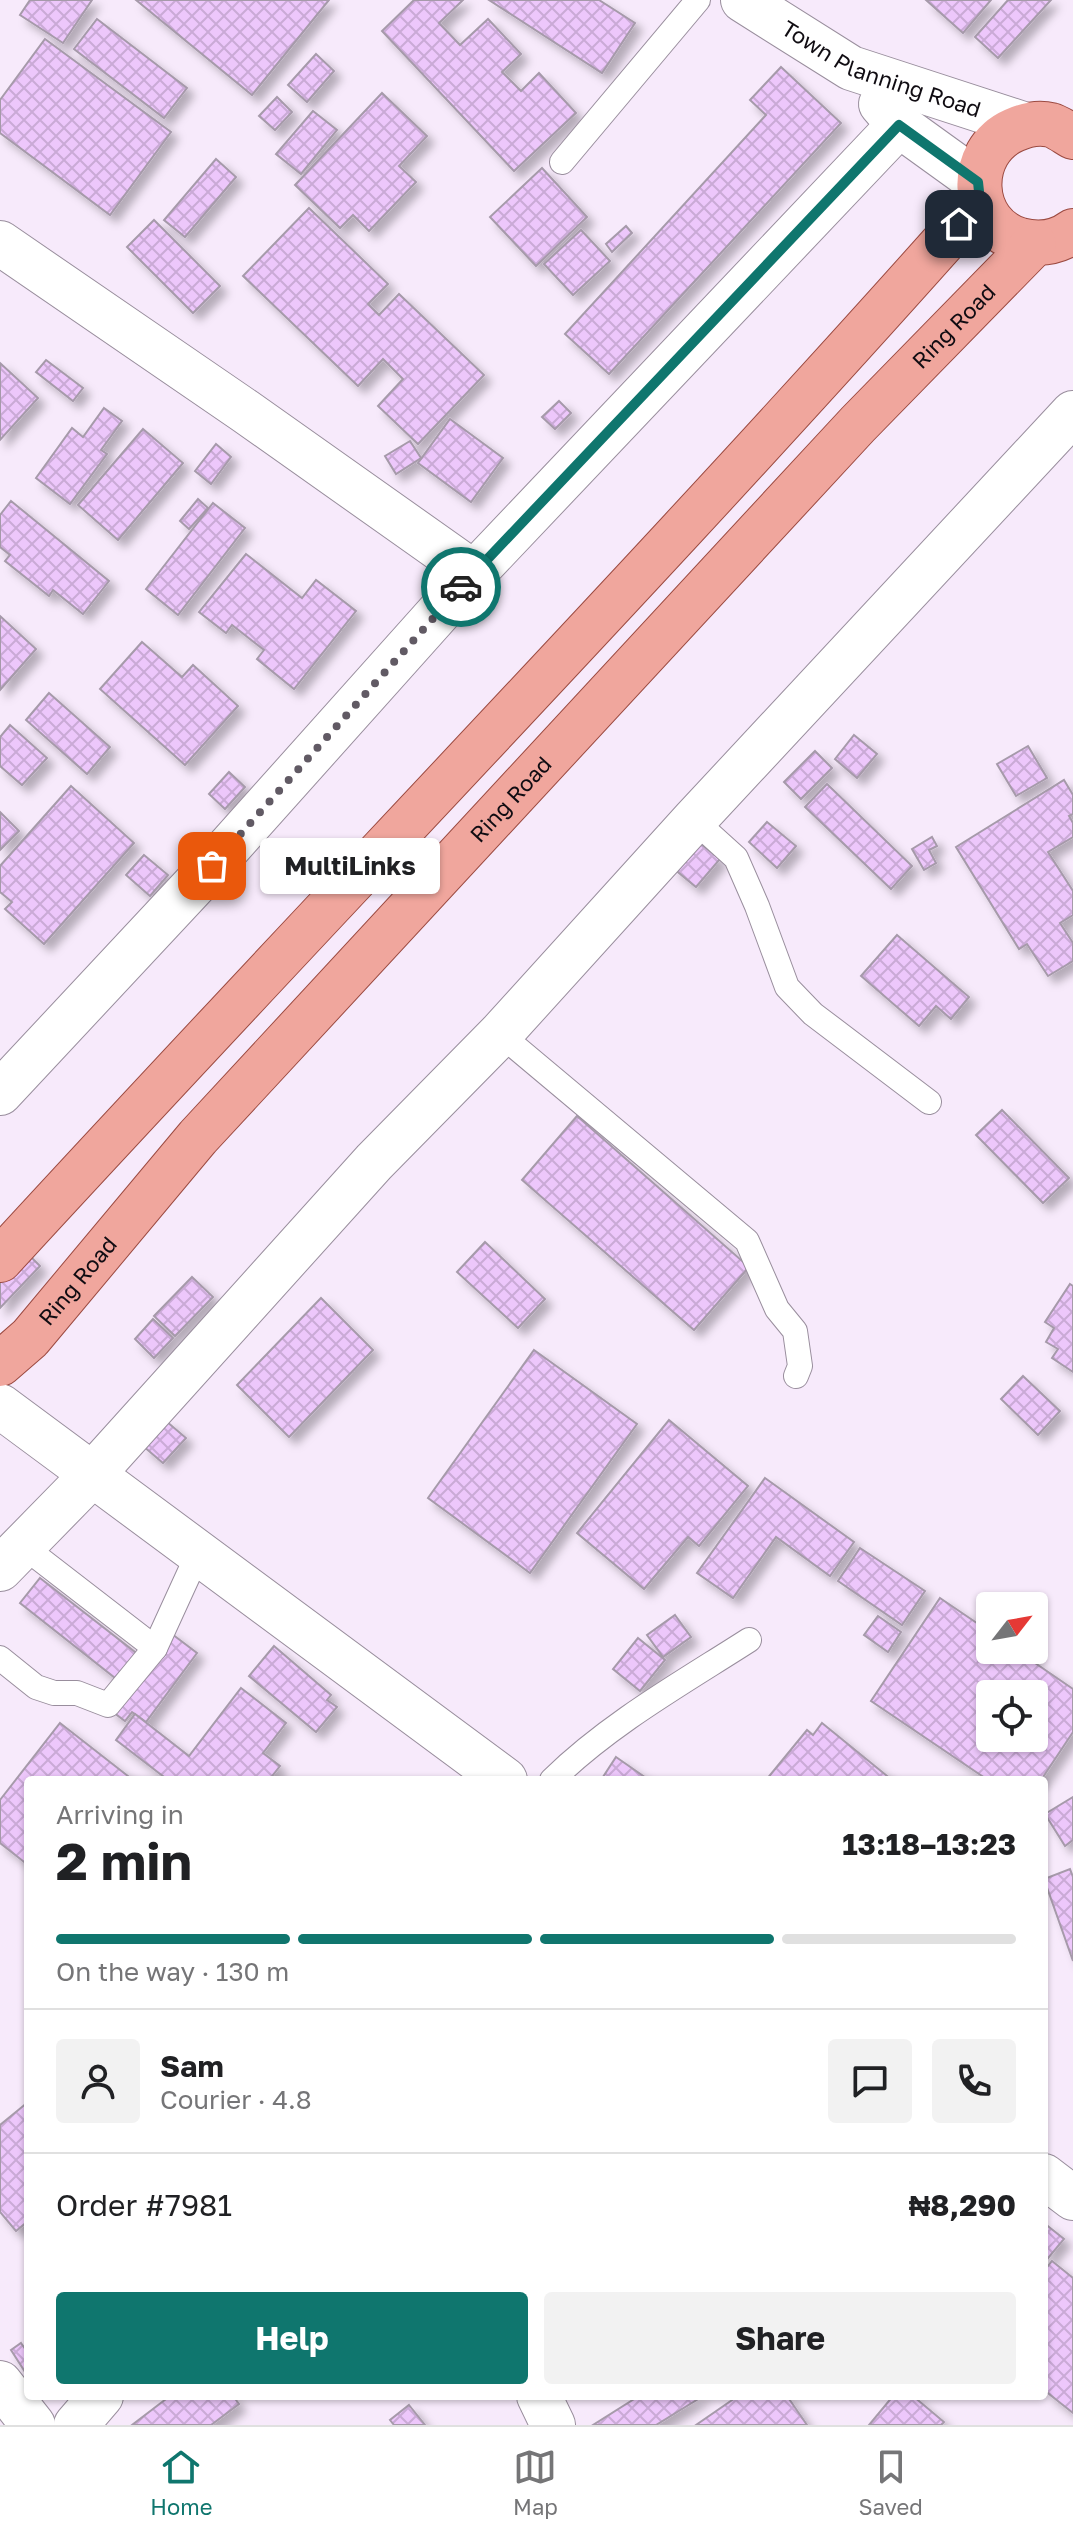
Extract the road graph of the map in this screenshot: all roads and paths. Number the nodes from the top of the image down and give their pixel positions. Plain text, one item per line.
1 (698, 0) edge
2 (743, 0) edge
3 (851, 68) junction
4 (1055, 122) edge
5 (899, 125) junction
6 (562, 162) dead end
7 (979, 192) junction
8 (1053, 237) edge
9 (0, 243) edge
10 (1073, 413) edge
11 (474, 573) junction
12 (694, 820) junction
13 (500, 1034) junction
14 (0, 1093) edge
15 (929, 1102) dead end
16 (0, 1260) edge
17 (0, 1364) edge
18 (796, 1376) dead end
19 (0, 1406) edge
20 (91, 1476) junction
21 (198, 1554) junction
22 (12, 1557) edge
23 (749, 1640) dead end
24 (155, 1648) junction
25 (0, 1658) edge
26 (500, 1776) edge
27 (556, 1776) edge
28 (1048, 2179) edge
29 (1073, 2198) edge
30 (0, 2383) edge
31 (98, 2400) edge
32 (541, 2400) edge
33 (33, 2425) edge
34 (76, 2425) edge
35 (553, 2425) edge

1 - 6 lane
2 - 3 street, Town Planning Road
3 - 4 street, Town Planning Road
3 - 5 street
4 - 7 main road
5 - 7 street
5 - 11 street
7 - 8 main road, Ring Road
7 - 16 main road
8 - 17 main road, Ring Road
9 - 11 street
10 - 12 street
11 - 14 street
12 - 13 street
12 - 15 lane
13 - 18 lane
13 - 20 street
19 - 20 street
20 - 21 street
20 - 22 street
21 - 24 lane
21 - 26 street
22 - 24 lane
23 - 27 lane
24 - 25 lane
28 - 29 street
30 - 33 street
31 - 34 street
32 - 35 street

